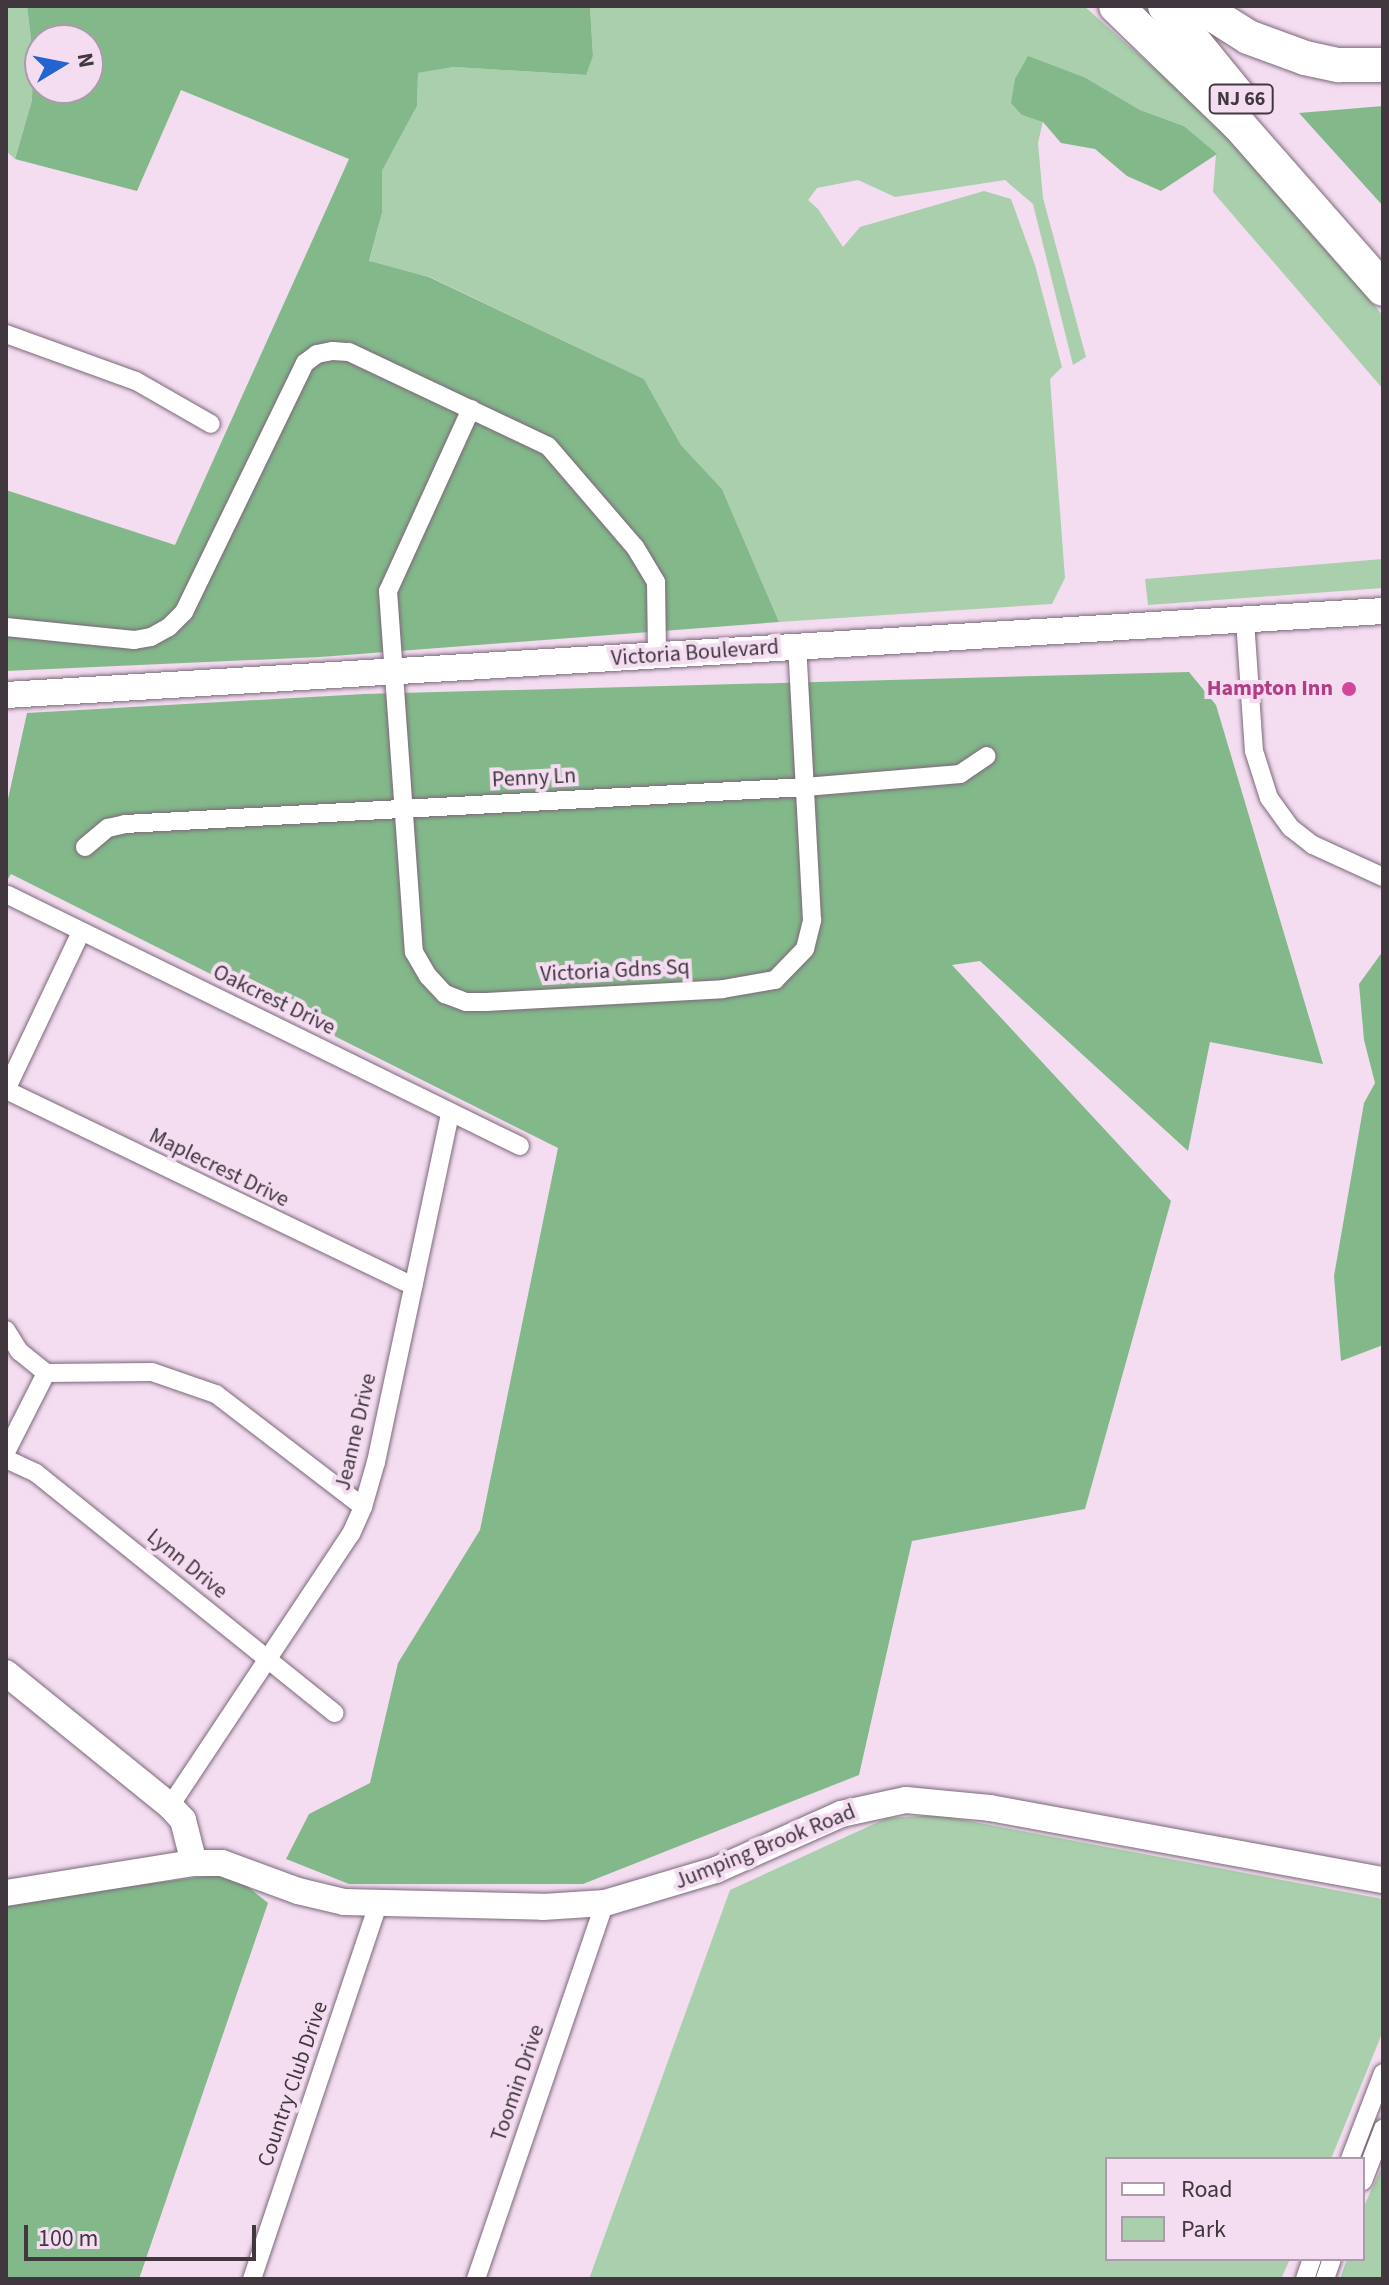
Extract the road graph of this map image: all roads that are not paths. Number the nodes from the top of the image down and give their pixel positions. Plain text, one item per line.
1 (1116, 6) edge
2 (1165, 6) edge
3 (1199, 6) edge
4 (1383, 65) edge
5 (1379, 274) edge
6 (6, 334) edge
7 (471, 409) junction
8 (211, 424) dead end
9 (1383, 611) edge
10 (1245, 620) junction
11 (6, 627) edge
12 (797, 646) junction
13 (657, 657) junction
14 (396, 671) junction
15 (6, 695) edge
16 (987, 756) dead end
17 (805, 787) junction
18 (405, 810) junction
19 (85, 847) dead end
20 (1383, 877) edge
21 (8, 895) edge
22 (81, 932) junction
23 (6, 1090) edge
24 (450, 1113) junction
25 (520, 1146) dead end
26 (413, 1286) junction
27 (6, 1330) edge
28 (46, 1373) junction
29 (6, 1452) edge
30 (6, 1459) edge
31 (363, 1507) junction
32 (268, 1659) junction
33 (6, 1673) edge
34 (335, 1713) dead end
35 (170, 1806) junction
36 (194, 1863) junction
37 (1383, 1880) edge
38 (6, 1893) edge
39 (605, 1903) junction
40 (378, 1905) junction
41 (1383, 2073) edge
42 (1383, 2129) edge
43 (1351, 2157) edge
44 (1365, 2176) edge
45 (252, 2279) edge
46 (476, 2279) edge

1 - 5 highway
2 - 5 highway, NJ 66
3 - 4 highway
6 - 8 street
7 - 11 street
7 - 13 street
7 - 14 street, Victoria Gdns Sq
9 - 10 street, Victoria Boulevard
10 - 12 street, Victoria Boulevard
10 - 20 street
12 - 13 street, Victoria Boulevard
12 - 17 street, Victoria Gdns Sq
13 - 14 street, Victoria Boulevard
14 - 15 street, Victoria Boulevard
14 - 18 street, Victoria Gdns Sq
16 - 17 street, Penny Ln
17 - 18 street, Penny Ln
17 - 18 street, Victoria Gdns Sq
18 - 19 street, Penny Ln
21 - 22 street, Oakcrest Drive
22 - 23 street
22 - 24 street, Oakcrest Drive
23 - 26 street, Maplecrest Drive
24 - 25 street, Oakcrest Drive
24 - 26 street, Jeanne Drive
26 - 31 street, Jeanne Drive
27 - 28 street
28 - 29 street
28 - 31 street
30 - 32 street, Lynn Drive
31 - 32 street, Jeanne Drive
32 - 34 street, Lynn Drive
32 - 35 street, Jeanne Drive
33 - 35 street
35 - 36 street
36 - 38 street, Jumping Brook Road
36 - 40 street, Jumping Brook Road
37 - 39 street, Jumping Brook Road
39 - 40 street, Jumping Brook Road
39 - 46 street, Toomin Drive
40 - 45 street, Country Club Drive
41 - 43 street
42 - 44 street

